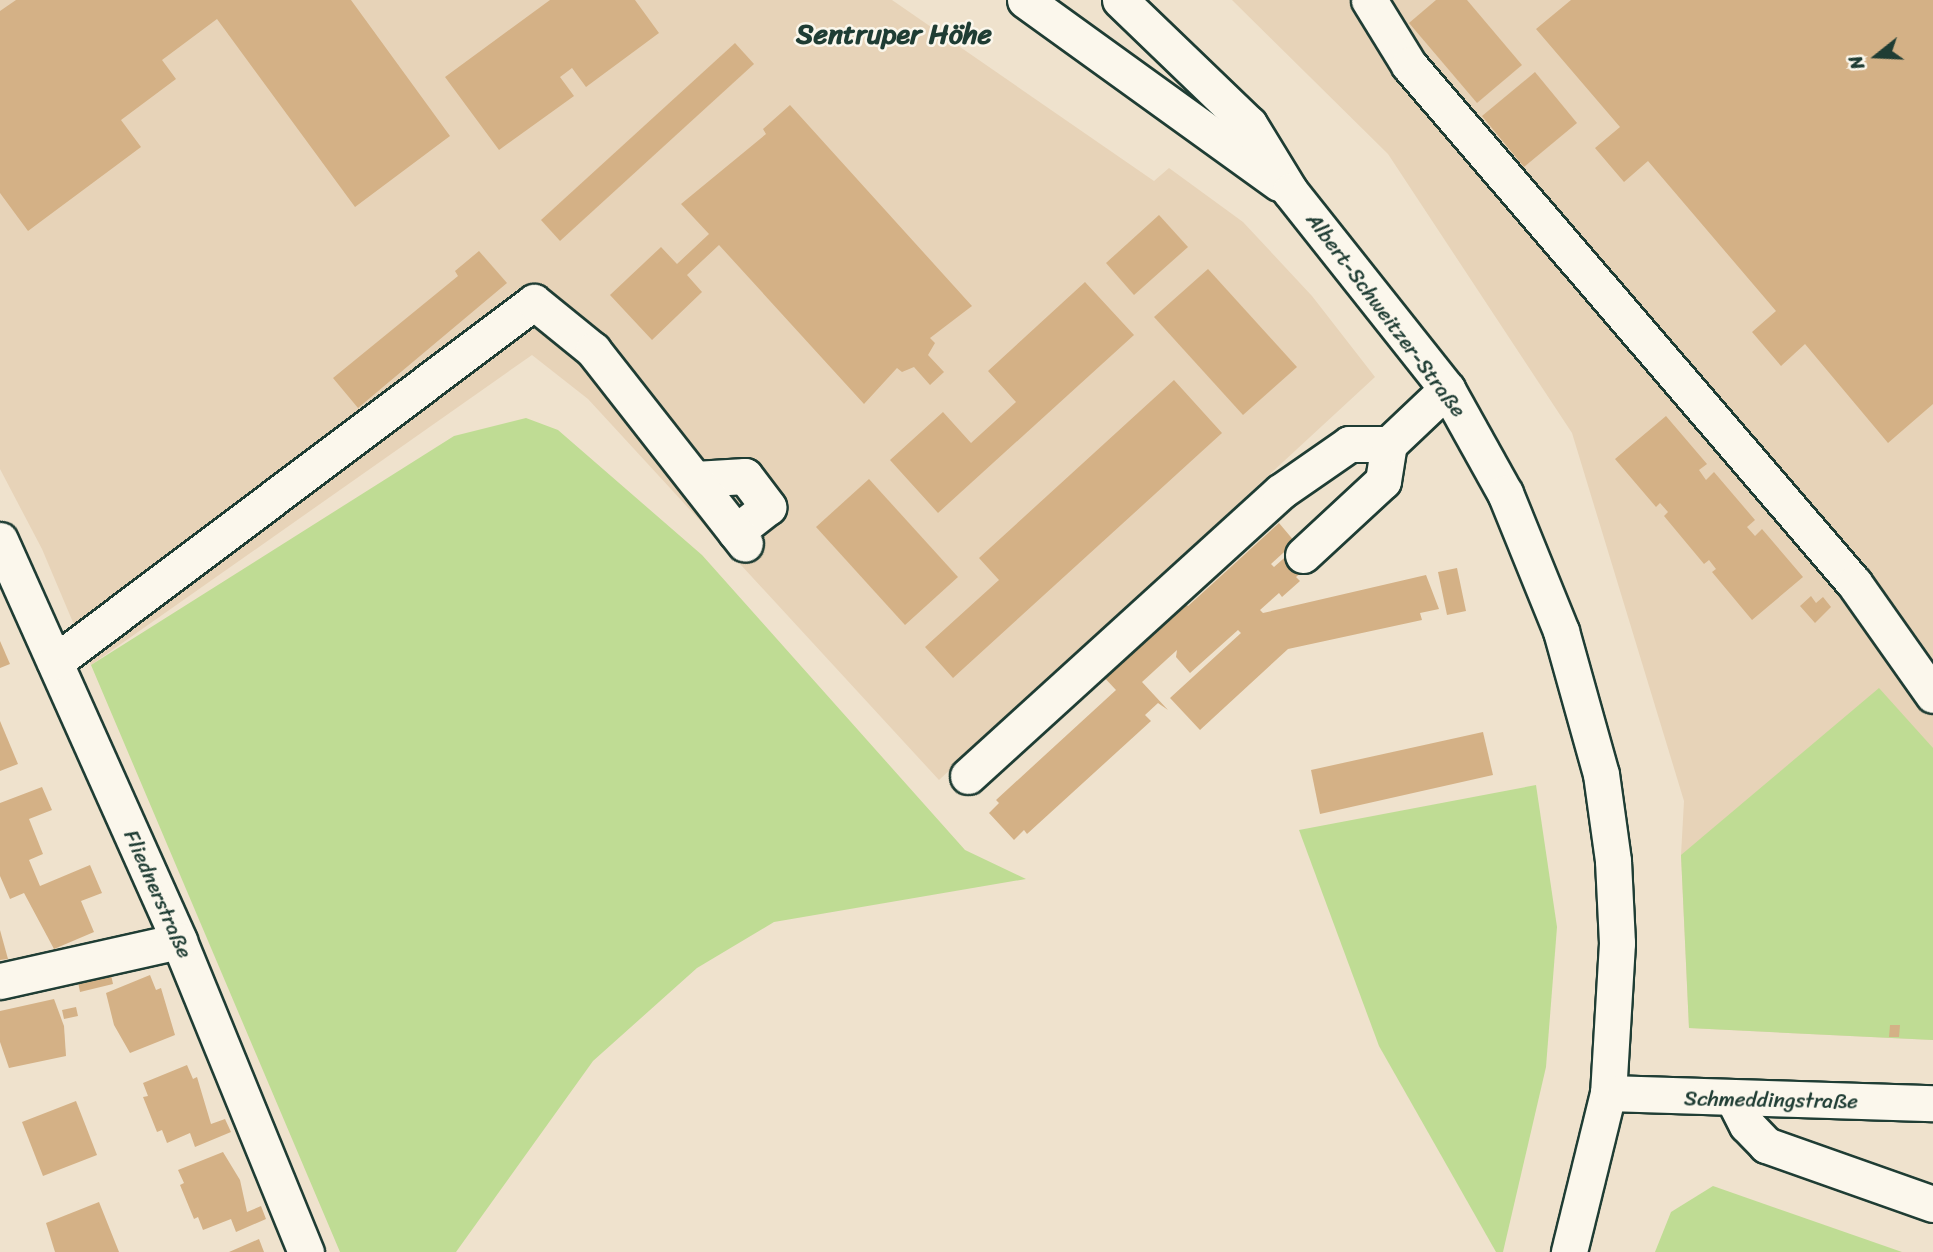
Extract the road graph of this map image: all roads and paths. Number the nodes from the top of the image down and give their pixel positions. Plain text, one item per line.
1 (1025, 0) edge
2 (1120, 0) edge
3 (1370, 0) edge
4 (1290, 191) junction
5 (1447, 389) junction
6 (1389, 444) junction
7 (741, 538) dead end
8 (0, 540) edge
9 (1303, 555) dead end
10 (55, 662) junction
11 (1933, 695) edge
12 (968, 776) dead end
13 (180, 941) junction
14 (0, 981) edge
15 (1608, 1093) junction
16 (1734, 1100) junction
17 (1933, 1103) edge
18 (1933, 1204) edge
19 (306, 1252) edge
20 (1569, 1252) edge

1 - 4 street, Albert-Schweitzer-Straße
2 - 4 street, Albert-Schweitzer-Straße
3 - 11 street
4 - 5 street, Albert-Schweitzer-Straße
5 - 6 street
5 - 15 street, Albert-Schweitzer-Straße
6 - 9 street
6 - 12 street
7 - 10 street
8 - 10 street, Fliednerstraße
10 - 13 street, Fliednerstraße
13 - 14 street
13 - 19 street, Fliednerstraße
15 - 16 street, Schmeddingstraße
15 - 20 street, Albert-Schweitzer-Straße
16 - 17 street, Schmeddingstraße
16 - 18 street

